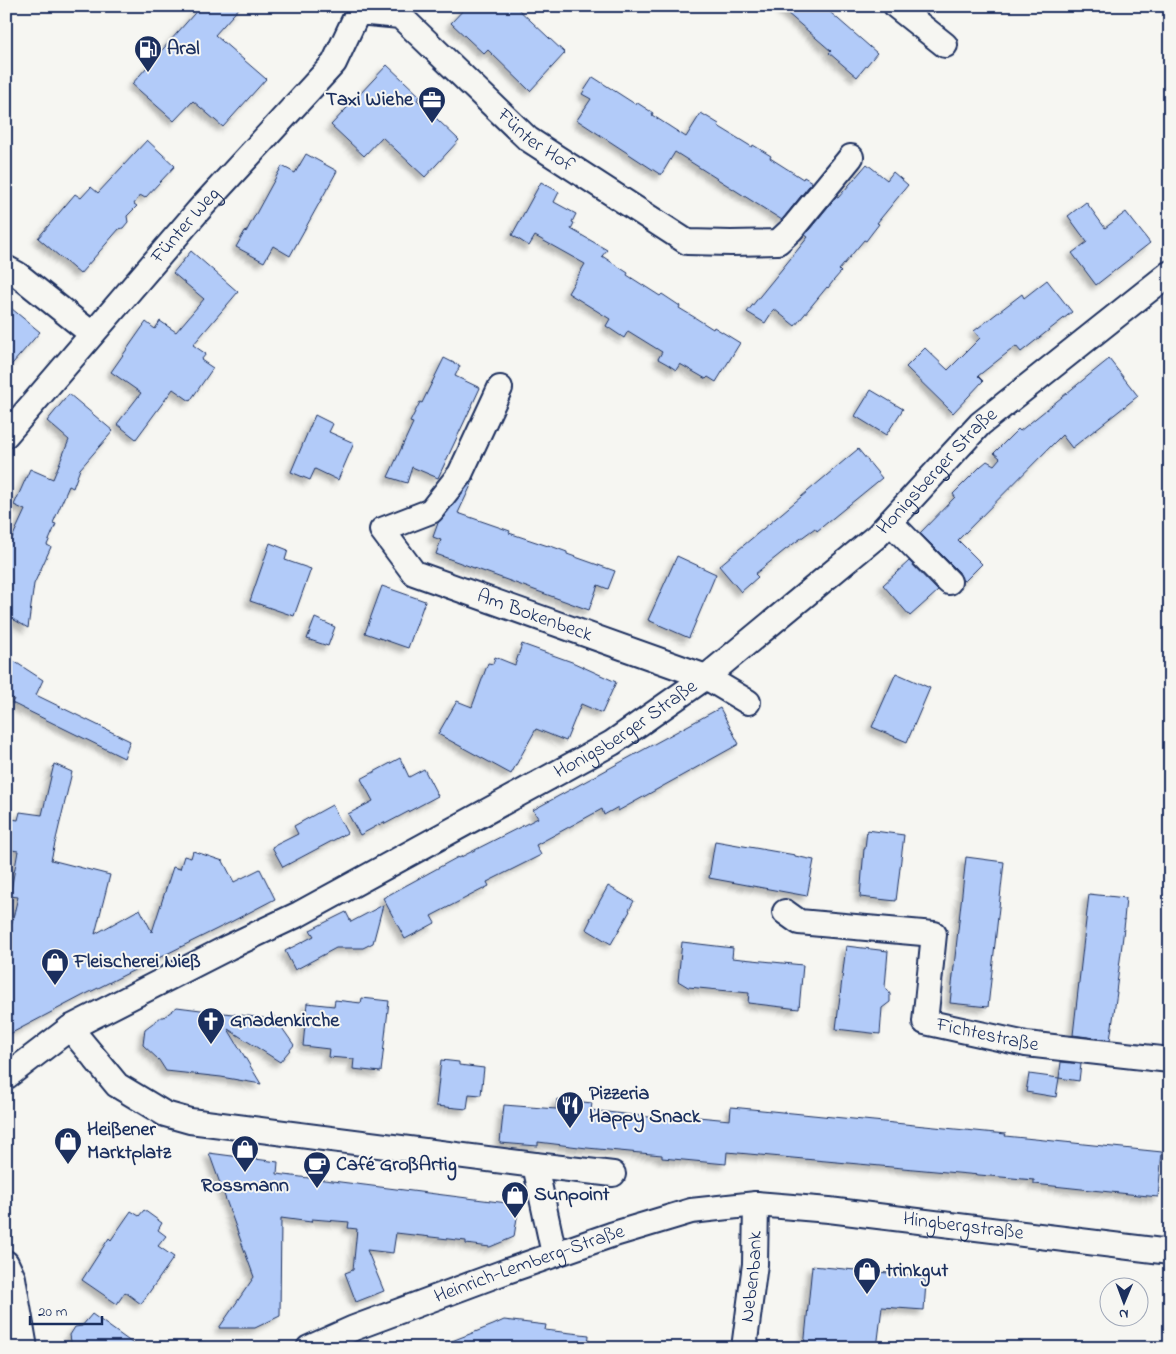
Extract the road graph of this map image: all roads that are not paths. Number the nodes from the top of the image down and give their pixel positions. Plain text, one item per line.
1 (896, 6) edge
2 (358, 12) joint
3 (945, 45) dead end
4 (851, 157) dead end
5 (6, 268) edge
6 (1170, 274) edge
7 (92, 334) junction
8 (500, 388) dead end
9 (6, 435) edge
10 (890, 522) junction
11 (949, 582) dead end
12 (706, 677) junction
13 (748, 702) dead end
14 (785, 912) dead end
15 (70, 1028) junction
16 (1170, 1060) edge
17 (6, 1077) edge
18 (535, 1165) junction
19 (613, 1174) dead end
20 (756, 1204) junction
21 (1170, 1252) edge
22 (554, 1254) junction
23 (6, 1263) edge
24 (6, 1314) edge
25 (24, 1348) edge
26 (309, 1348) edge
27 (744, 1348) edge

1 - 3 street
2 - 4 street, Fünter Hof
2 - 7 street, Fünter Weg
5 - 7 street
6 - 10 street, Honigsberger Straße
7 - 9 street, Fünter Weg
8 - 12 street, Am Bokenbeck
10 - 11 street
10 - 12 street, Honigsberger Straße
12 - 13 street, Am Bokenbeck
12 - 15 street, Honigsberger Straße
14 - 16 street, Fichtestraße
15 - 17 street, Honigsberger Straße
15 - 18 street
18 - 19 street
18 - 22 street
20 - 21 street, Hingbergstraße
20 - 22 street, Heinrich-Lemberg-Straße
20 - 27 street, Nebenbank
22 - 26 street, Heinrich-Lemberg-Straße
23 - 25 street
24 - 25 street

